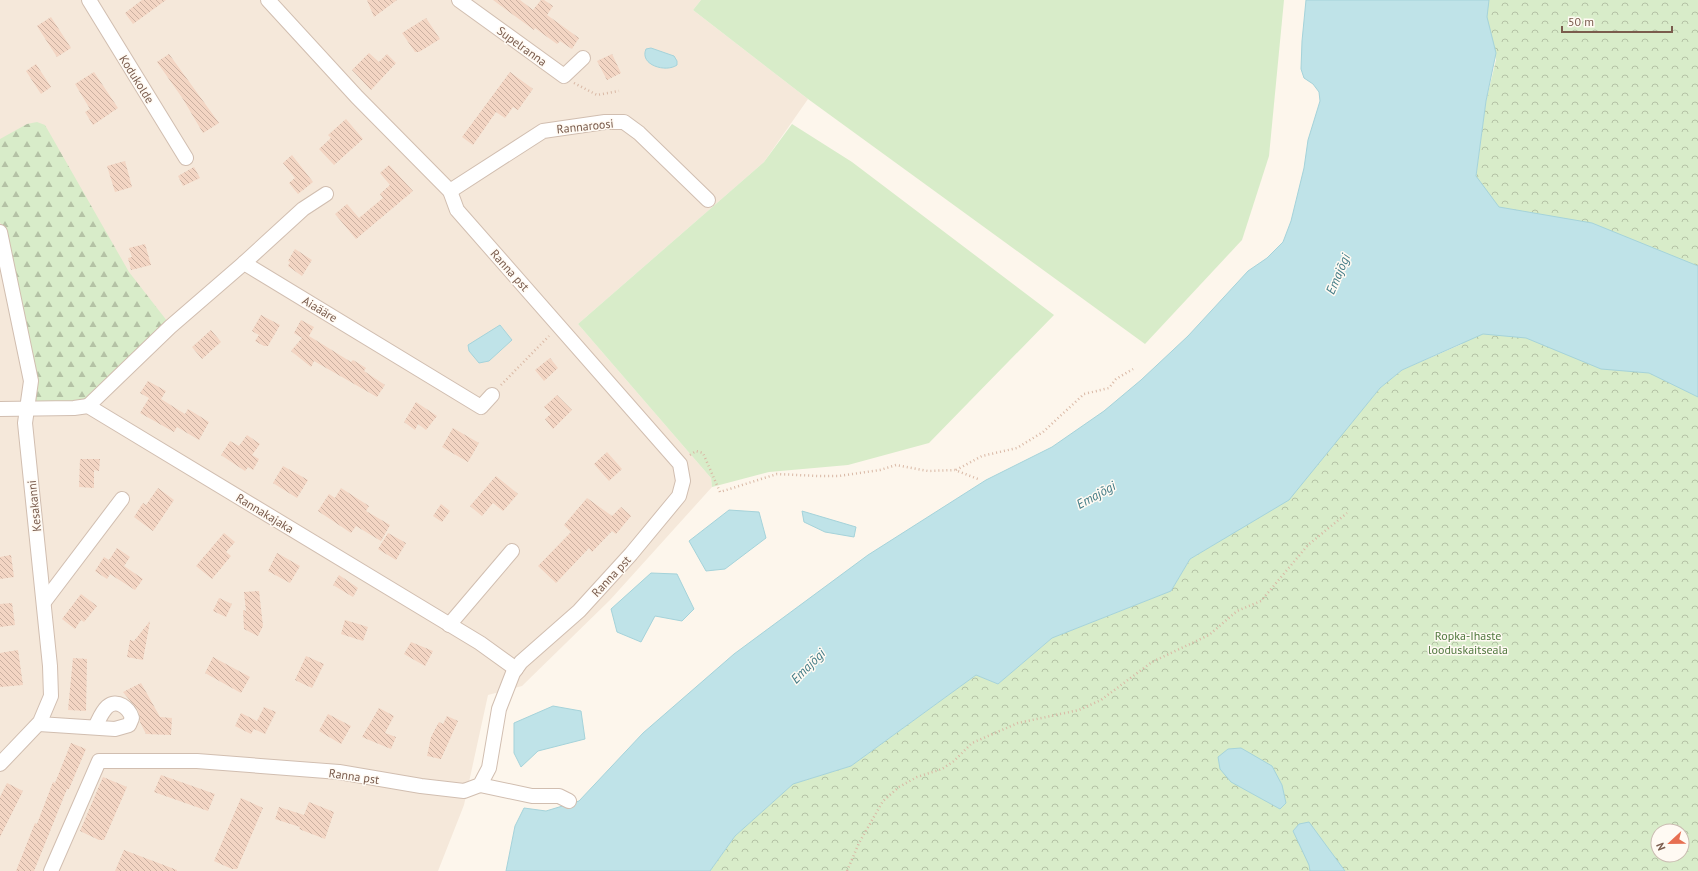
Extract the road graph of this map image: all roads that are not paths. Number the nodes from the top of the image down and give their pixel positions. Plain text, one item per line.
1 (89, 0) edge
2 (268, 0) edge
3 (459, 0) edge
4 (583, 58) dead end
5 (186, 158) dead end
6 (450, 191) junction
7 (326, 194) dead end
8 (708, 200) dead end
9 (0, 232) edge
10 (244, 263) junction
11 (492, 395) road end
12 (88, 406) junction
13 (0, 409) edge
14 (27, 409) junction
15 (122, 499) dead end
16 (512, 551) dead end
17 (44, 602) junction
18 (449, 624) junction
19 (516, 669) junction
20 (39, 724) junction
21 (96, 728) dead end
22 (0, 764) edge
23 (480, 785) junction
24 (569, 801) dead end
25 (52, 871) edge

1 - 5 street, Kodukolde
2 - 6 street, Ranna pst
3 - 4 street, Supelranna
6 - 8 street, Rannaroosi
6 - 19 street, Ranna pst
7 - 10 street
9 - 14 street, Kesakanni
10 - 11 street, Aiaääre
10 - 12 street
12 - 14 street
12 - 18 street, Rannakajaka
13 - 14 street
14 - 17 street, Kesakanni
15 - 17 street
16 - 18 street
17 - 20 street, Kesakanni
18 - 19 street, Rannakajaka
19 - 23 street, Ranna pst
20 - 21 street
20 - 22 street, Kesakanni
23 - 24 street
23 - 25 street, Ranna pst

